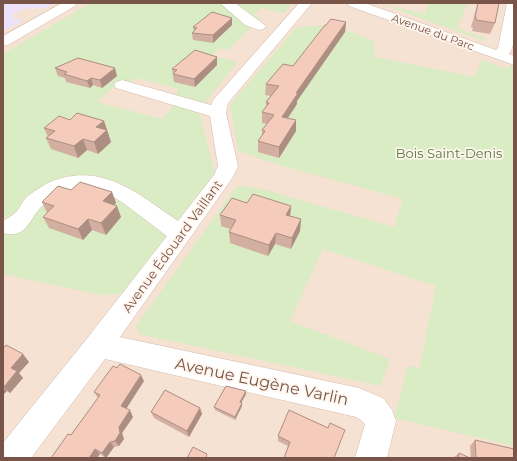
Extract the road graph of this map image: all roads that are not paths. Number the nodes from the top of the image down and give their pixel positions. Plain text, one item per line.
1 (72, 3) edge
2 (226, 3) edge
3 (353, 3) edge
4 (513, 3) edge
5 (307, 4) edge
6 (259, 26) dead end
7 (3, 42) edge
8 (498, 55) junction
9 (514, 61) edge
10 (122, 86) dead end
11 (218, 114) junction
12 (11, 227) dead end
13 (180, 234) junction
14 (99, 345) junction
15 (10, 458) edge
16 (371, 458) edge

1 - 7 street
2 - 6 street
3 - 8 street, Avenue du Parc
4 - 8 street
5 - 11 street
8 - 9 street, Avenue du Parc
10 - 11 street
11 - 13 street, Avenue Édouard Vaillant
12 - 13 street
13 - 14 street, Avenue Édouard Vaillant
14 - 15 street, Avenue Édouard Vaillant
14 - 16 street, Avenue Eugène Varlin

